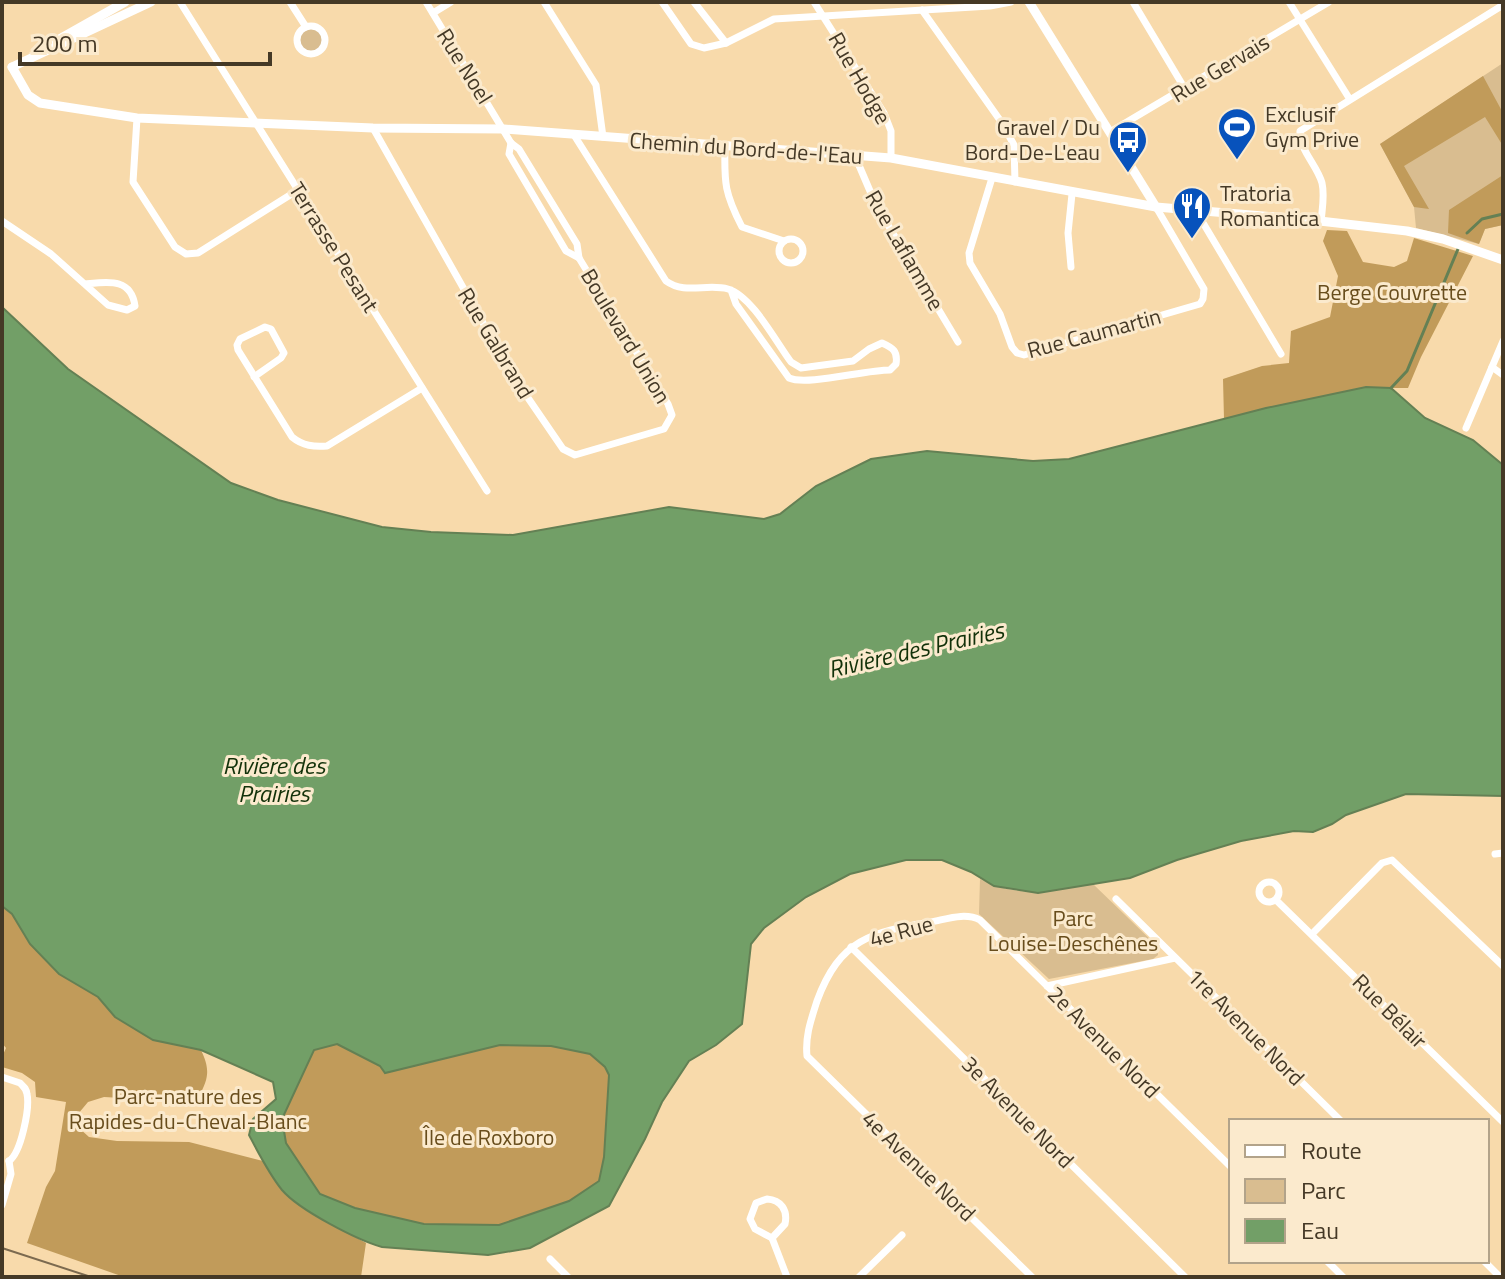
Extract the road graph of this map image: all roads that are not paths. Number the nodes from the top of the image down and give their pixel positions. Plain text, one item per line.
1 (125, 2) edge
2 (151, 2) edge
3 (180, 2) edge
4 (290, 2) edge
5 (426, 2) edge
6 (451, 2) edge
7 (544, 2) edge
8 (662, 2) edge
9 (694, 2) edge
10 (814, 2) edge
11 (1011, 2) edge
12 (1029, 2) edge
13 (1133, 2) edge
14 (1289, 2) edge
15 (1329, 2) edge
16 (1503, 5) edge
17 (922, 10) junction
18 (433, 13) junction
19 (824, 18) junction
20 (1300, 19) junction
21 (306, 27) junction
22 (726, 43) junction
23 (12, 67) junction
24 (2, 73) edge
25 (1185, 89) junction
26 (1349, 98) junction
27 (137, 118) junction
28 (256, 123) junction
29 (373, 128) junction
30 (504, 129) junction
31 (1110, 132) junction
32 (574, 135) junction
33 (603, 137) junction
34 (511, 143) junction
35 (725, 146) junction
36 (855, 156) junction
37 (891, 158) junction
38 (992, 178) junction
39 (1015, 182) junction
40 (298, 190) junction
41 (1072, 194) junction
42 (1156, 207) junction
43 (1196, 211) junction
44 (2, 221) edge
45 (1321, 222) junction
46 (784, 241) dead end
47 (579, 258) junction
48 (1503, 260) edge
49 (1071, 267) dead end
50 (85, 284) junction
51 (731, 290) junction
52 (1503, 341) edge
53 (958, 342) dead end
54 (1281, 354) dead end
55 (1492, 367) junction
56 (801, 368) junction
57 (1503, 375) edge
58 (254, 377) junction
59 (796, 381) junction
60 (422, 388) junction
61 (672, 415) joint
62 (1466, 428) dead end
63 (487, 491) dead end
64 (1116, 899) dead end
65 (1276, 900) dead end
66 (977, 918) joint
67 (1312, 934) junction
68 (851, 947) junction
69 (1175, 958) junction
70 (1503, 966) edge
71 (1047, 986) junction
72 (807, 1056) joint
73 (2, 1077) edge
74 (1339, 1119) edge
75 (1503, 1122) edge
76 (5, 1161) edge
77 (1229, 1165) edge
78 (2, 1205) edge
79 (902, 1235) dead end
80 (772, 1238) junction
81 (550, 1259) dead end
82 (568, 1277) edge
83 (787, 1277) edge
84 (859, 1277) edge
85 (1032, 1277) edge
86 (1185, 1277) edge

1 - 23 street
2 - 23 street
3 - 28 street, Terrasse Pesant
4 - 21 street
5 - 18 street, Rue Noel
6 - 18 street
7 - 33 street
8 - 22 street
9 - 22 street
10 - 19 street, Rue Hodge
11 - 17 street
12 - 31 street
13 - 25 street
14 - 20 street
15 - 20 street, Rue Gervais
16 - 26 street
17 - 19 street
17 - 39 street
18 - 30 street, Rue Noel
19 - 22 street
19 - 37 street, Rue Hodge
20 - 25 street, Rue Gervais
20 - 26 street
21 - 21 street
23 - 24 street
23 - 27 street, Chemin du Bord-de-l'Eau
25 - 31 street, Rue Gervais
26 - 45 street
27 - 28 street, Chemin du Bord-de-l'Eau
27 - 40 street
28 - 29 street, Chemin du Bord-de-l'Eau
28 - 40 street, Terrasse Pesant
29 - 30 street, Chemin du Bord-de-l'Eau
29 - 61 street, Rue Galbrand
30 - 32 street, Chemin du Bord-de-l'Eau
30 - 34 street, Boulevard Union
31 - 42 street
32 - 33 street, Chemin du Bord-de-l'Eau
32 - 51 street
33 - 35 street, Chemin du Bord-de-l'Eau
34 - 47 street, Boulevard Union
34 - 47 street, Boulevard Union
35 - 36 street, Chemin du Bord-de-l'Eau
35 - 46 street
36 - 37 street, Chemin du Bord-de-l'Eau
36 - 53 street, Rue Laflamme
37 - 38 street, Chemin du Bord-de-l'Eau
38 - 39 street, Chemin du Bord-de-l'Eau
38 - 42 street, Rue Caumartin
39 - 41 street, Chemin du Bord-de-l'Eau
40 - 60 street, Terrasse Pesant
41 - 42 street, Chemin du Bord-de-l'Eau
41 - 49 street
42 - 43 street, Chemin du Bord-de-l'Eau
43 - 45 street, Chemin du Bord-de-l'Eau
43 - 54 street
44 - 50 street
45 - 48 street, Chemin du Bord-de-l'Eau
47 - 61 street, Boulevard Union
50 - 50 street
51 - 56 street
51 - 59 street
52 - 55 street
55 - 57 street
55 - 62 street
56 - 59 street
56 - 59 street
58 - 58 street
58 - 60 street
60 - 63 street, Terrasse Pesant
64 - 69 street, 1re Avenue Nord
65 - 67 street, Rue Bélair
66 - 68 street, 4e Rue
66 - 71 street, 2e Avenue Nord
67 - 70 street
67 - 75 street, Rue Bélair
68 - 72 street, 4e Rue
68 - 86 street, 3e Avenue Nord
69 - 71 street
69 - 74 street, 1re Avenue Nord
71 - 77 street, 2e Avenue Nord
72 - 85 street, 4e Avenue Nord
73 - 76 street
76 - 78 street
79 - 84 street
80 - 80 street
80 - 83 street
81 - 82 street

